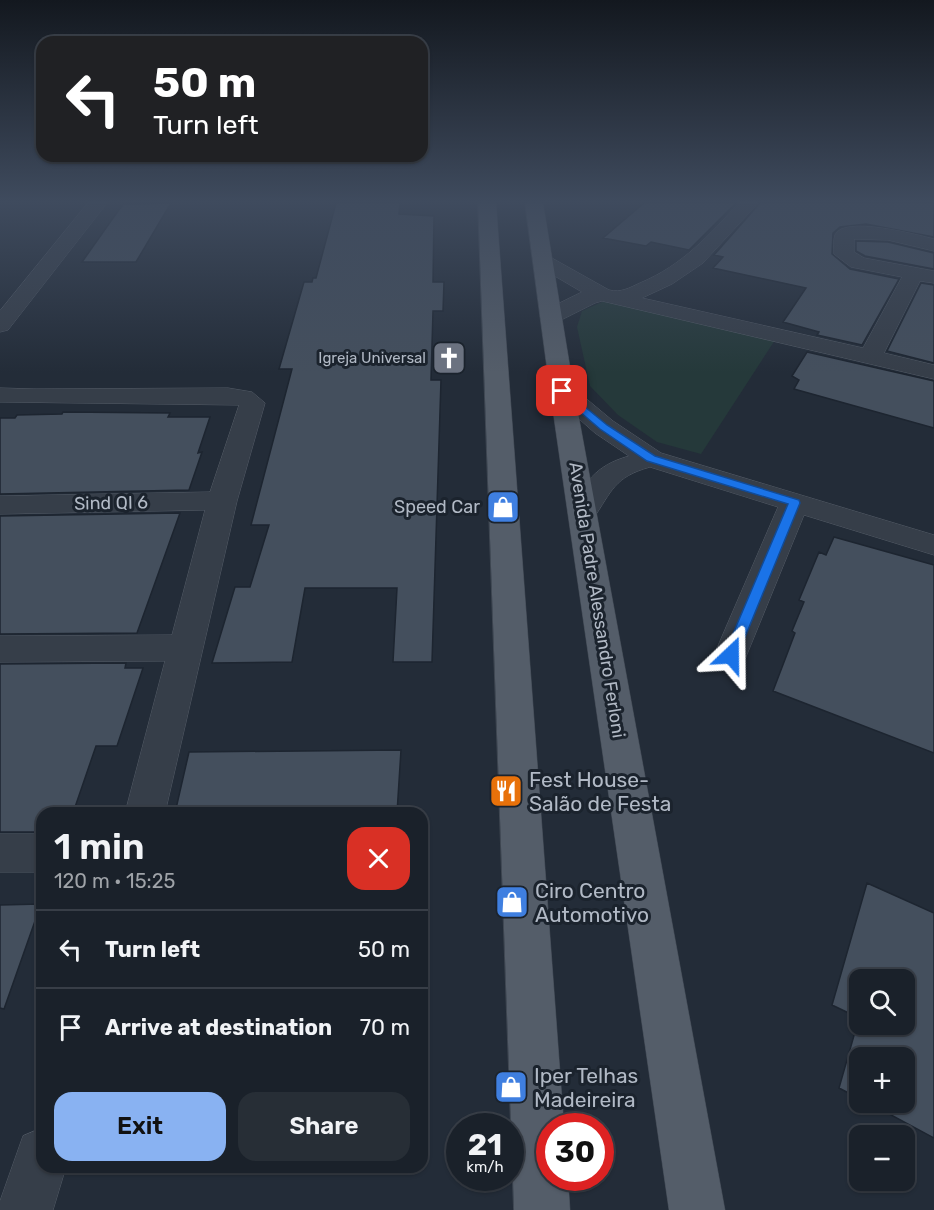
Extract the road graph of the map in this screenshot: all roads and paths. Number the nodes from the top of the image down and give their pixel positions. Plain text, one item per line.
1 (53, 259) edge
2 (490, 259) edge
3 (695, 259) edge
4 (851, 259) edge
5 (543, 261) joint
6 (924, 275) edge
7 (613, 296) junction
8 (551, 316) junction
9 (0, 325) edge
10 (870, 357) junction
11 (934, 372) edge
12 (562, 391) junction
13 (0, 395) edge
14 (651, 459) junction
15 (222, 501) junction
16 (794, 503) junction
17 (0, 505) edge
18 (583, 513) junction
19 (934, 545) edge
20 (187, 648) junction
21 (0, 649) edge
22 (731, 655) dead end
23 (147, 807) edge
24 (0, 853) edge
25 (36, 853) edge
26 (36, 1173) edge
27 (25, 1210) edge
28 (543, 1210) edge
29 (697, 1210) edge

1 - 9 street
2 - 28 main road
3 - 7 street
4 - 6 street
5 - 7 street
5 - 8 main road, Avenida Padre Alessandro Ferloni
6 - 10 street
7 - 8 street
7 - 10 street
8 - 12 main road, Avenida Padre Alessandro Ferloni
10 - 11 street
12 - 14 street
12 - 18 main road, Avenida Padre Alessandro Ferloni
13 - 15 street
14 - 16 street
14 - 18 street
15 - 17 street, Sind QI 6
15 - 20 street
16 - 19 street
16 - 22 street
18 - 29 main road, Avenida Padre Alessandro Ferloni
20 - 21 street
20 - 23 street
24 - 25 street
26 - 27 street

